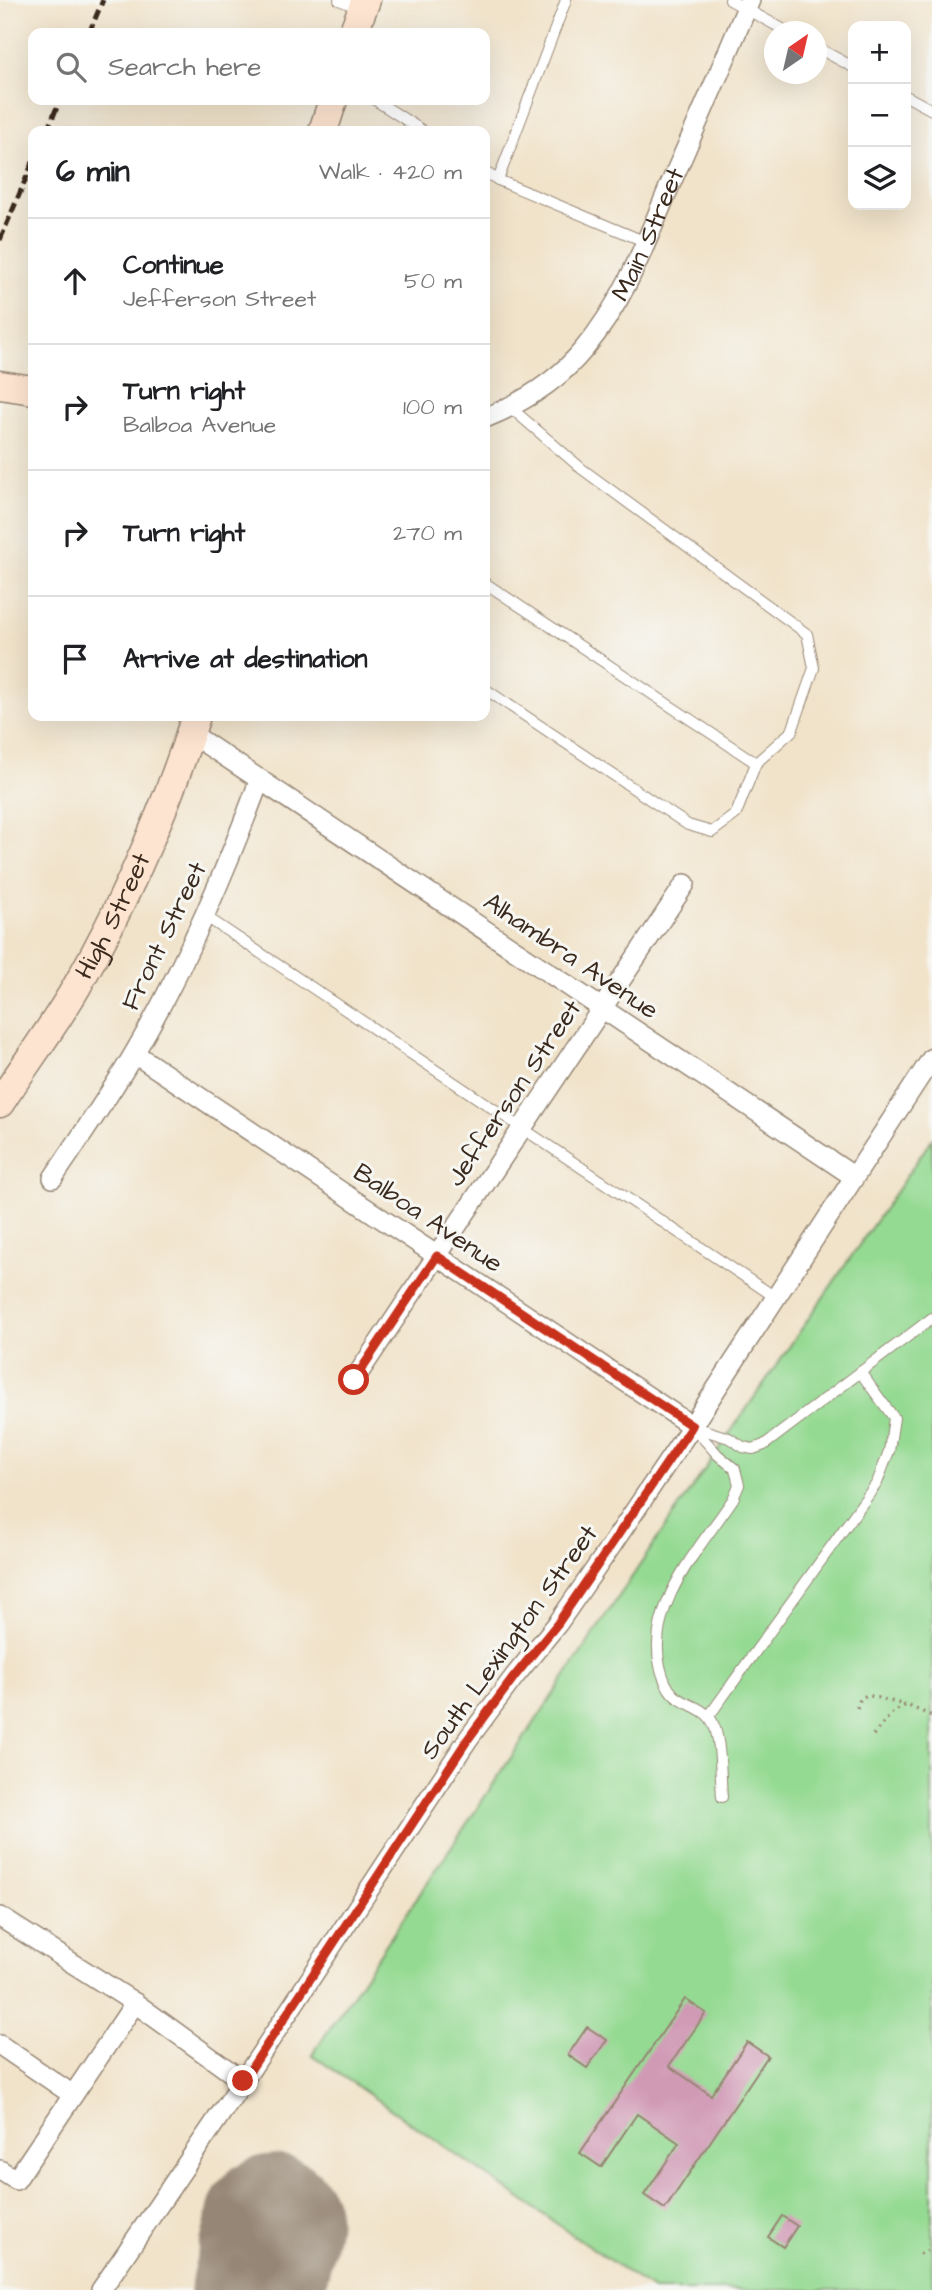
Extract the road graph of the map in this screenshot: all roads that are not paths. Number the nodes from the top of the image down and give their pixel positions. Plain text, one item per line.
1 (566, 0) edge
2 (742, 3) edge
3 (771, 21) edge
4 (827, 53) edge
5 (848, 64) edge
6 (911, 99) edge
7 (331, 105) edge
8 (382, 105) edge
9 (932, 110) edge
10 (324, 126) edge
11 (415, 126) edge
12 (490, 175) edge
13 (498, 180) junction
14 (646, 242) junction
15 (0, 385) edge
16 (28, 389) edge
17 (511, 408) junction
18 (490, 416) edge
19 (490, 586) edge
20 (490, 692) edge
21 (193, 724) edge
22 (756, 763) junction
23 (260, 779) junction
24 (685, 884) dead end
25 (205, 916) junction
26 (602, 1008) junction
27 (135, 1054) junction
28 (932, 1058) edge
29 (0, 1103) edge
30 (522, 1128) junction
31 (853, 1176) junction
32 (53, 1178) dead end
33 (437, 1256) junction
34 (775, 1297) junction
35 (932, 1318) edge
36 (860, 1372) junction
37 (354, 1380) dead end
38 (692, 1426) junction
39 (709, 1716) junction
40 (722, 1797) dead end
41 (0, 1917) edge
42 (135, 2003) junction
43 (0, 2045) edge
44 (243, 2081) junction
45 (73, 2095) junction
46 (0, 2169) edge
47 (101, 2290) edge

1 - 13 lane
2 - 3 lane
2 - 14 street, Main Street
4 - 5 lane
6 - 9 lane
7 - 10 main road
8 - 11 lane
12 - 13 lane
13 - 14 lane
14 - 17 street, Main Street
15 - 16 main road
17 - 18 street, Main Street
17 - 22 lane
19 - 22 lane
20 - 22 lane
21 - 23 street
21 - 29 main road, High Street
23 - 25 street, Front Street
23 - 26 street, Alhambra Avenue
24 - 26 street, Jefferson Street
25 - 27 street, Front Street
25 - 30 lane
26 - 30 street, Jefferson Street
26 - 31 street, Alhambra Avenue
27 - 32 street, Front Street
27 - 33 street, Balboa Avenue
28 - 31 street, South Lexington Street
30 - 33 street, Jefferson Street
30 - 34 lane
31 - 34 street, South Lexington Street
33 - 37 street, Jefferson Street
33 - 38 street, Balboa Avenue
34 - 38 street, South Lexington Street
35 - 36 lane
36 - 38 lane
36 - 39 lane
38 - 39 lane
38 - 44 street, South Lexington Street
39 - 40 lane
41 - 42 street
42 - 44 street
42 - 45 street
43 - 45 street
44 - 47 street, South Lexington Street
45 - 46 street

